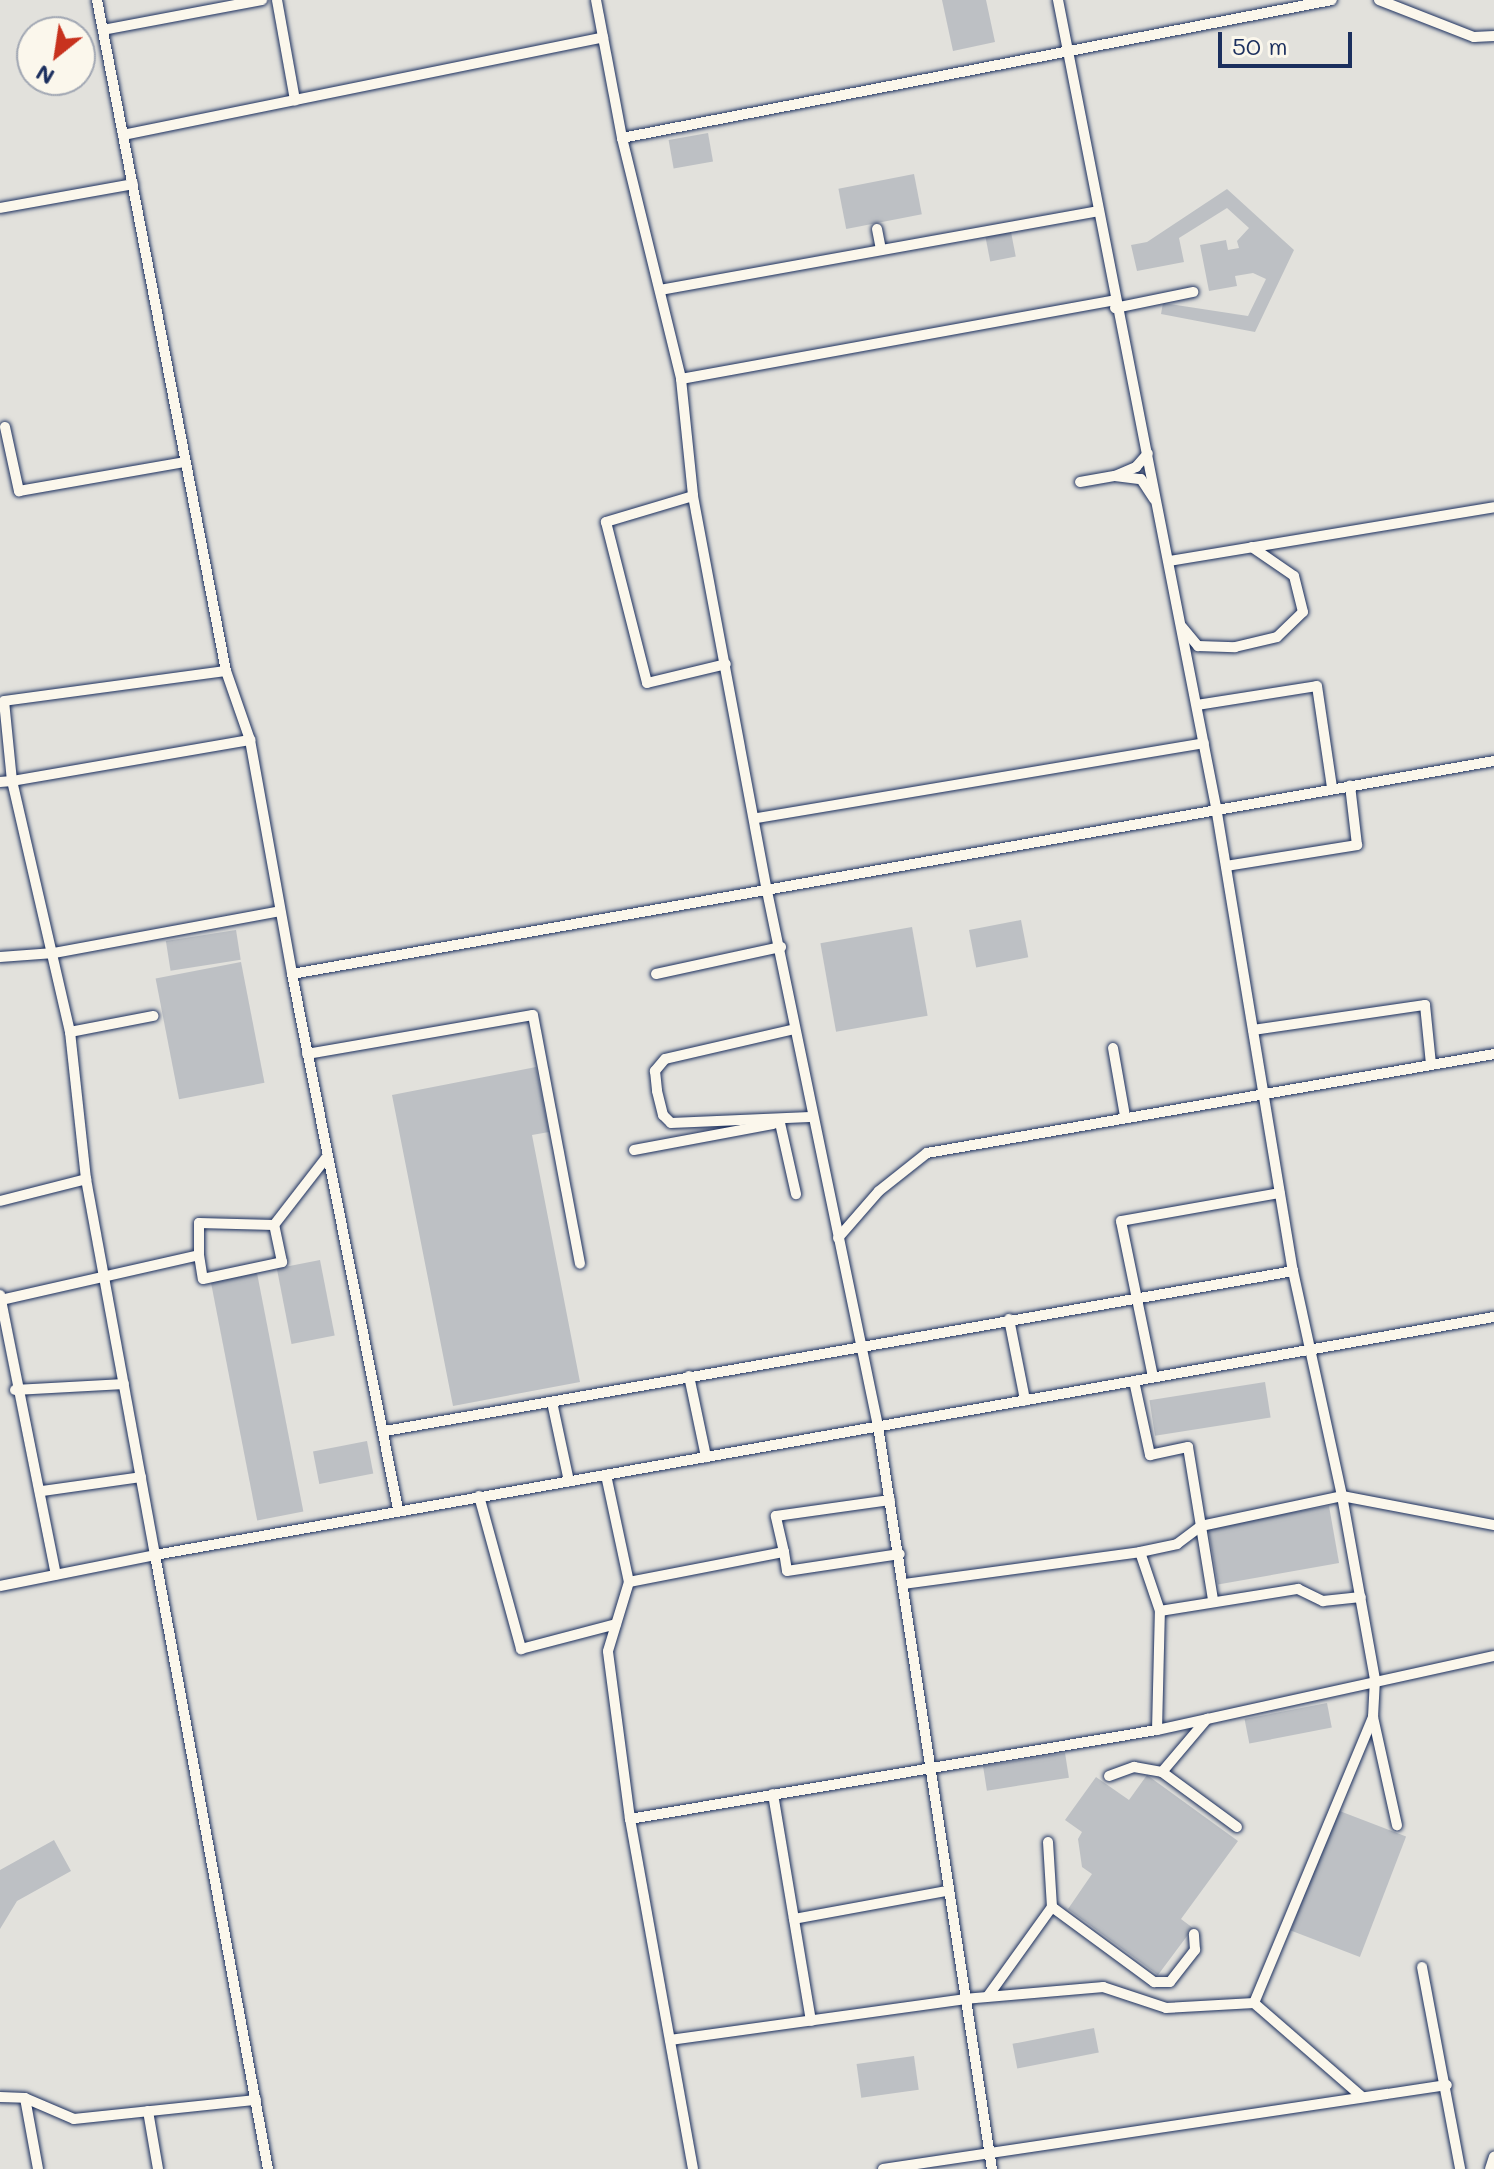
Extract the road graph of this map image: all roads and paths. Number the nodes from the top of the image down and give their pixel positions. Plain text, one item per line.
1 (97, 0) edge
2 (262, 0) edge
3 (277, 0) edge
4 (596, 0) edge
5 (1058, 0) edge
6 (1332, 0) edge
7 (1379, 0) edge
8 (103, 30) junction
9 (1494, 36) edge
10 (603, 37) junction
11 (1069, 52) junction
12 (295, 100) junction
13 (123, 135) junction
14 (622, 138) junction
15 (133, 184) junction
16 (0, 208) edge
17 (1099, 211) junction
18 (877, 229) dead end
19 (881, 250) junction
20 (660, 290) junction
21 (1193, 292) dead end
22 (1115, 304) junction
23 (681, 379) junction
24 (5, 427) dead end
25 (1148, 453) junction
26 (186, 462) junction
27 (1115, 476) junction
28 (1080, 482) dead end
29 (693, 496) junction
30 (1158, 504) junction
31 (1494, 507) edge
32 (1252, 547) junction
33 (1169, 561) junction
34 (1181, 626) junction
35 (726, 664) junction
36 (226, 671) junction
37 (1197, 705) junction
38 (250, 740) junction
39 (1204, 743) junction
40 (1494, 761) edge
41 (6, 782) edge
42 (1350, 785) junction
43 (1332, 787) junction
44 (1216, 807) junction
45 (757, 818) junction
46 (1226, 866) junction
47 (767, 891) junction
48 (280, 911) junction
49 (781, 947) junction
50 (54, 953) junction
51 (0, 957) edge
52 (292, 974) junction
53 (656, 974) dead end
54 (153, 1016) dead end
55 (795, 1029) junction
56 (1253, 1030) junction
57 (70, 1032) junction
58 (1113, 1048) dead end
59 (307, 1054) junction
60 (1494, 1054) edge
61 (1431, 1064) junction
62 (1263, 1090) junction
63 (1125, 1116) junction
64 (810, 1117) junction
65 (780, 1123) junction
66 (634, 1150) dead end
67 (326, 1158) junction
68 (86, 1179) junction
69 (1280, 1193) junction
70 (796, 1194) dead end
71 (0, 1201) edge
72 (274, 1225) junction
73 (838, 1238) junction
74 (199, 1255) junction
75 (580, 1264) dead end
76 (1293, 1271) junction
77 (104, 1276) junction
78 (0, 1297) edge
79 (1137, 1297) junction
80 (1494, 1317) edge
81 (1009, 1319) junction
82 (860, 1349) junction
83 (1314, 1349) junction
84 (689, 1376) junction
85 (1153, 1377) junction
86 (1134, 1381) junction
87 (124, 1384) junction
88 (15, 1390) junction
89 (1025, 1400) junction
90 (552, 1402) junction
91 (878, 1426) junction
92 (385, 1431) junction
93 (706, 1457) junction
94 (606, 1475) junction
95 (141, 1477) junction
96 (569, 1481) junction
97 (42, 1491) junction
98 (479, 1496) junction
99 (1342, 1496) junction
100 (890, 1500) junction
101 (398, 1509) junction
102 (1494, 1525) edge
103 (1201, 1526) junction
104 (784, 1552) junction
105 (1140, 1552) junction
106 (900, 1554) junction
107 (155, 1555) junction
108 (56, 1574) junction
109 (629, 1582) junction
110 (904, 1584) junction
111 (0, 1586) edge
112 (1361, 1597) junction
113 (1213, 1600) junction
114 (1160, 1611) junction
115 (616, 1624) junction
116 (1494, 1656) edge
117 (1375, 1679) junction
118 (1373, 1717) junction
119 (1207, 1719) junction
120 (1157, 1730) junction
121 (927, 1768) junction
122 (1162, 1772) junction
123 (1109, 1776) dead end
124 (773, 1794) junction
125 (630, 1819) junction
126 (1397, 1825) dead end
127 (1237, 1827) dead end
128 (1048, 1842) dead end
129 (947, 1891) junction
130 (1052, 1907) junction
131 (794, 1919) junction
132 (1194, 1934) dead end
133 (1422, 1967) dead end
134 (988, 1996) junction
135 (964, 1999) junction
136 (1254, 2003) junction
137 (811, 2021) junction
138 (670, 2040) junction
139 (1447, 2085) junction
140 (0, 2097) edge
141 (1362, 2097) junction
142 (25, 2098) junction
143 (256, 2100) junction
144 (148, 2111) junction
145 (990, 2153) junction
146 (1494, 2157) edge
147 (38, 2169) edge
148 (158, 2169) edge
149 (268, 2169) edge
150 (693, 2169) edge
151 (883, 2169) edge
152 (992, 2169) edge
153 (1460, 2169) edge
154 (1490, 2169) edge

1 - 8 lane
2 - 8 lane
3 - 12 lane
4 - 10 lane
5 - 11 lane
6 - 11 lane
7 - 9 lane
8 - 13 lane
10 - 12 lane
10 - 14 lane
11 - 14 lane
11 - 17 lane
12 - 13 lane
13 - 15 lane
14 - 20 lane
15 - 16 lane
15 - 26 lane
17 - 19 lane
17 - 22 lane
18 - 19 lane
19 - 20 lane
20 - 23 lane
21 - 22 lane
22 - 23 lane
22 - 25 lane
23 - 29 lane
24 - 26 lane
25 - 27 lane
25 - 30 lane
26 - 36 lane
27 - 28 lane
27 - 30 lane
29 - 35 lane
29 - 35 lane
30 - 33 lane
31 - 32 lane
32 - 33 lane
32 - 34 lane
33 - 34 lane
34 - 37 lane
35 - 45 lane
36 - 38 lane
36 - 41 lane
37 - 39 lane
37 - 43 lane
38 - 41 lane
38 - 48 lane
39 - 44 lane
39 - 45 lane
40 - 42 lane
41 - 50 lane
42 - 43 lane
42 - 46 lane
43 - 44 lane
44 - 46 lane
44 - 47 lane
45 - 47 lane
46 - 56 lane
47 - 49 lane
47 - 52 lane
48 - 50 lane
48 - 52 lane
49 - 53 lane
49 - 55 lane
50 - 51 lane
50 - 57 lane
52 - 59 lane
54 - 57 lane
55 - 64 lane
55 - 64 lane
56 - 61 lane
56 - 62 lane
57 - 68 lane
58 - 63 lane
59 - 67 lane
59 - 75 lane
60 - 61 lane
61 - 62 lane
62 - 63 lane
62 - 69 lane
63 - 73 lane
64 - 65 lane
64 - 73 lane
65 - 66 lane
65 - 70 lane
67 - 72 lane
67 - 92 lane
68 - 71 lane
68 - 77 lane
69 - 76 lane
69 - 79 lane
72 - 74 lane
72 - 74 lane
73 - 82 lane
74 - 77 lane
76 - 79 lane
76 - 83 lane
77 - 78 lane
77 - 87 lane
78 - 88 lane
79 - 81 lane
79 - 85 lane
80 - 83 lane
81 - 82 lane
81 - 89 lane
82 - 84 lane
82 - 91 lane
83 - 85 lane
83 - 99 lane
84 - 90 lane
84 - 93 lane
85 - 86 lane
86 - 89 lane
86 - 103 lane
87 - 88 lane
87 - 95 lane
88 - 97 lane
89 - 91 lane
90 - 92 lane
90 - 96 lane
91 - 93 lane
91 - 100 lane
92 - 101 lane
93 - 94 lane
94 - 96 lane
94 - 109 lane
95 - 97 lane
95 - 107 lane
96 - 98 lane
97 - 108 lane
98 - 101 lane
98 - 115 lane
99 - 102 lane
99 - 103 lane
99 - 112 lane
100 - 104 lane
100 - 106 lane
101 - 107 lane
103 - 105 lane
103 - 113 lane
104 - 106 lane
104 - 109 lane
105 - 110 lane
105 - 114 lane
106 - 110 lane
107 - 108 lane
107 - 143 lane
108 - 111 lane
109 - 115 lane
110 - 121 lane
112 - 113 lane
112 - 117 lane
113 - 114 lane
114 - 120 lane
115 - 125 lane
116 - 117 lane
117 - 118 lane
117 - 119 lane
118 - 126 lane
118 - 136 lane
119 - 120 lane
119 - 122 lane
120 - 121 lane
121 - 124 lane
121 - 129 lane
122 - 123 lane
122 - 127 lane
124 - 125 lane
124 - 131 lane
125 - 138 lane
128 - 130 lane
129 - 131 lane
129 - 135 lane
130 - 132 lane
130 - 134 lane
131 - 137 lane
133 - 139 lane
134 - 135 lane
134 - 136 lane
135 - 137 lane
135 - 145 lane
136 - 141 lane
137 - 138 lane
138 - 150 lane
139 - 141 lane
139 - 153 lane
140 - 142 lane
141 - 145 lane
142 - 144 lane
142 - 147 lane
143 - 144 lane
143 - 149 lane
144 - 148 lane
145 - 151 lane
145 - 152 lane
146 - 154 lane

